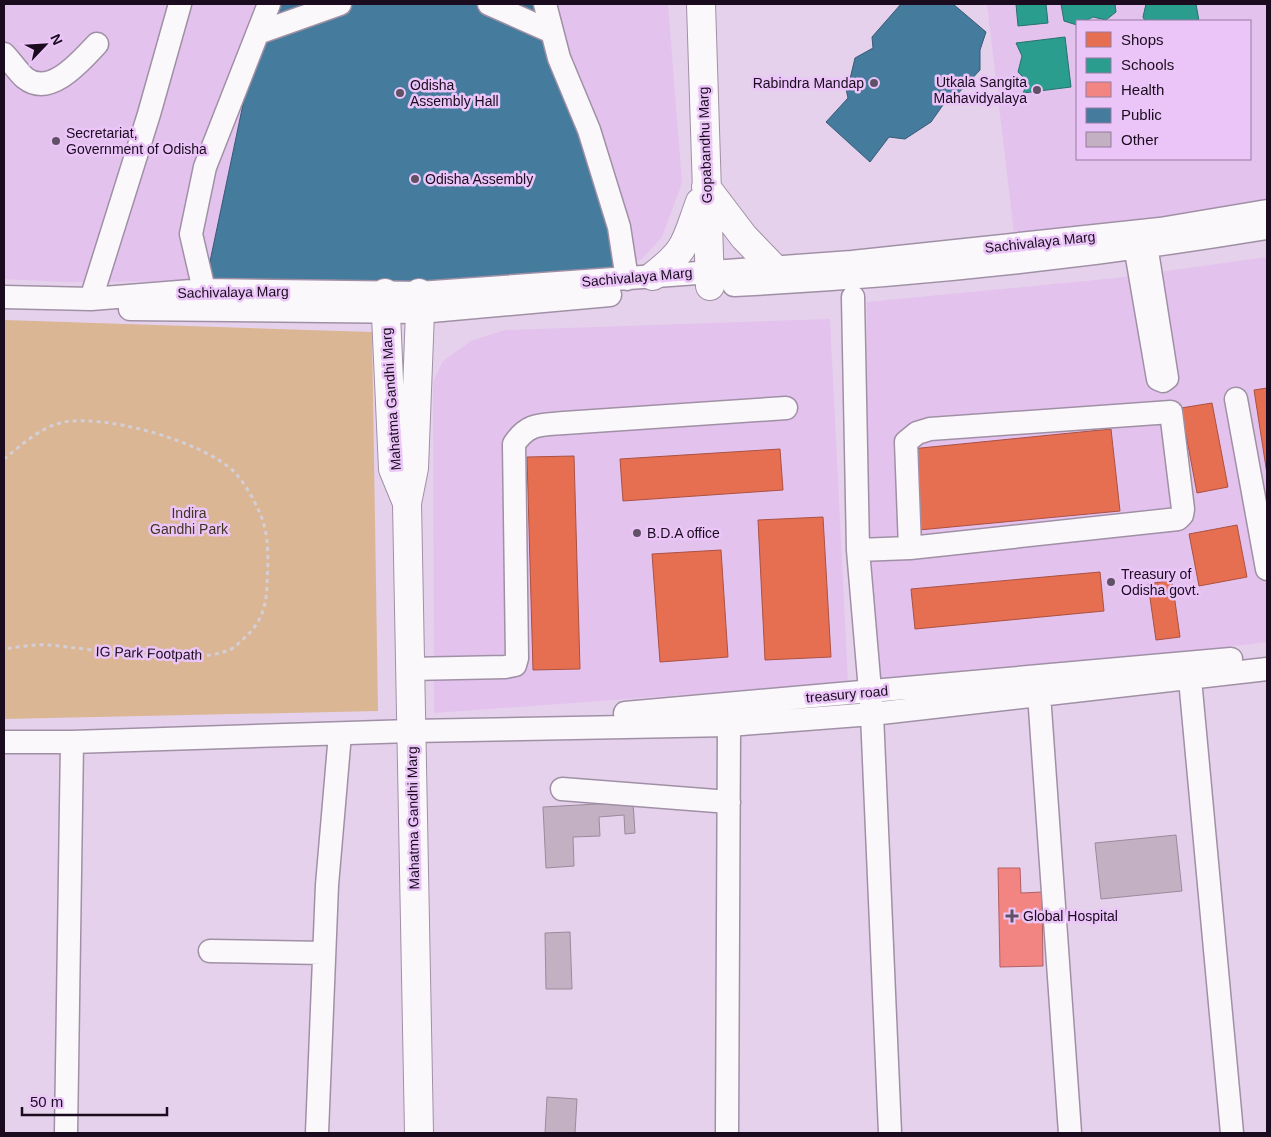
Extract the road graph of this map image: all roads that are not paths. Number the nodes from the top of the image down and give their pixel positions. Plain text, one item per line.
1 (180, 4) edge
2 (269, 4) edge
3 (340, 4) edge
4 (489, 4) edge
5 (545, 4) edge
6 (701, 4) edge
7 (552, 32) junction
8 (258, 33) junction
9 (97, 44) dead end
10 (4, 54) edge
11 (706, 187) junction
12 (1267, 211) edge
13 (1267, 228) edge
14 (1139, 240) junction
15 (774, 267) junction
16 (640, 278) junction
17 (709, 278) junction
18 (204, 290) junction
19 (4, 297) edge
20 (853, 297) dead end
21 (91, 299) junction
22 (385, 303) junction
23 (420, 303) junction
24 (4, 307) edge
25 (1236, 399) dead end
26 (786, 408) dead end
27 (1171, 412) junction
28 (407, 503) junction
29 (910, 548) junction
30 (858, 550) junction
31 (1267, 569) edge
32 (1267, 656) edge
33 (410, 669) junction
34 (1267, 669) edge
35 (1190, 679) junction
36 (870, 692) junction
37 (1039, 694) junction
38 (872, 714) junction
39 (730, 725) junction
40 (419, 731) junction
41 (340, 734) junction
42 (4, 742) edge
43 (72, 742) junction
44 (562, 789) dead end
45 (729, 802) junction
46 (210, 952) dead end
47 (324, 953) junction
48 (66, 1133) edge
49 (317, 1133) edge
50 (419, 1133) edge
51 (727, 1133) edge
52 (890, 1133) edge
53 (1070, 1133) edge
54 (1232, 1133) edge

1 - 21 street
2 - 8 street
3 - 8 street
4 - 7 street
5 - 7 street
6 - 11 main road, Gopabandhu Marg
7 - 16 street
8 - 18 street
9 - 10 street
11 - 15 main road
11 - 16 main road
11 - 17 main road, Gopabandhu Marg
12 - 14 street, Sachivalaya Marg
13 - 14 street, Sachivalaya Marg
14 - 15 street, Sachivalaya Marg
14 - 17 street, Sachivalaya Marg
14 - 27 street
15 - 17 street, Sachivalaya Marg
16 - 17 street, Sachivalaya Marg
16 - 23 street, Sachivalaya Marg
17 - 23 street, Sachivalaya Marg
18 - 21 street, Sachivalaya Marg
18 - 22 street, Sachivalaya Marg
19 - 21 street, Sachivalaya Marg
20 - 30 street
22 - 23 street, Sachivalaya Marg
22 - 24 street, Sachivalaya Marg
22 - 28 main road, Mahatma Gandhi Marg
23 - 28 main road, Mahatma Gandhi Marg
25 - 31 street
26 - 33 street
27 - 29 street
27 - 29 street
28 - 33 main road, Mahatma Gandhi Marg
29 - 30 street
30 - 36 street
32 - 36 street, treasury road
33 - 40 main road, Mahatma Gandhi Marg
34 - 35 street
35 - 37 street
35 - 54 street
36 - 38 street
36 - 40 street, treasury road
37 - 38 street
37 - 53 street
38 - 39 street
38 - 52 street
39 - 40 street
39 - 45 street
40 - 41 street
40 - 50 main road, Mahatma Gandhi Marg
41 - 43 street
41 - 47 street
42 - 43 street
43 - 48 street
44 - 45 street
45 - 51 street
46 - 47 street
47 - 49 street

